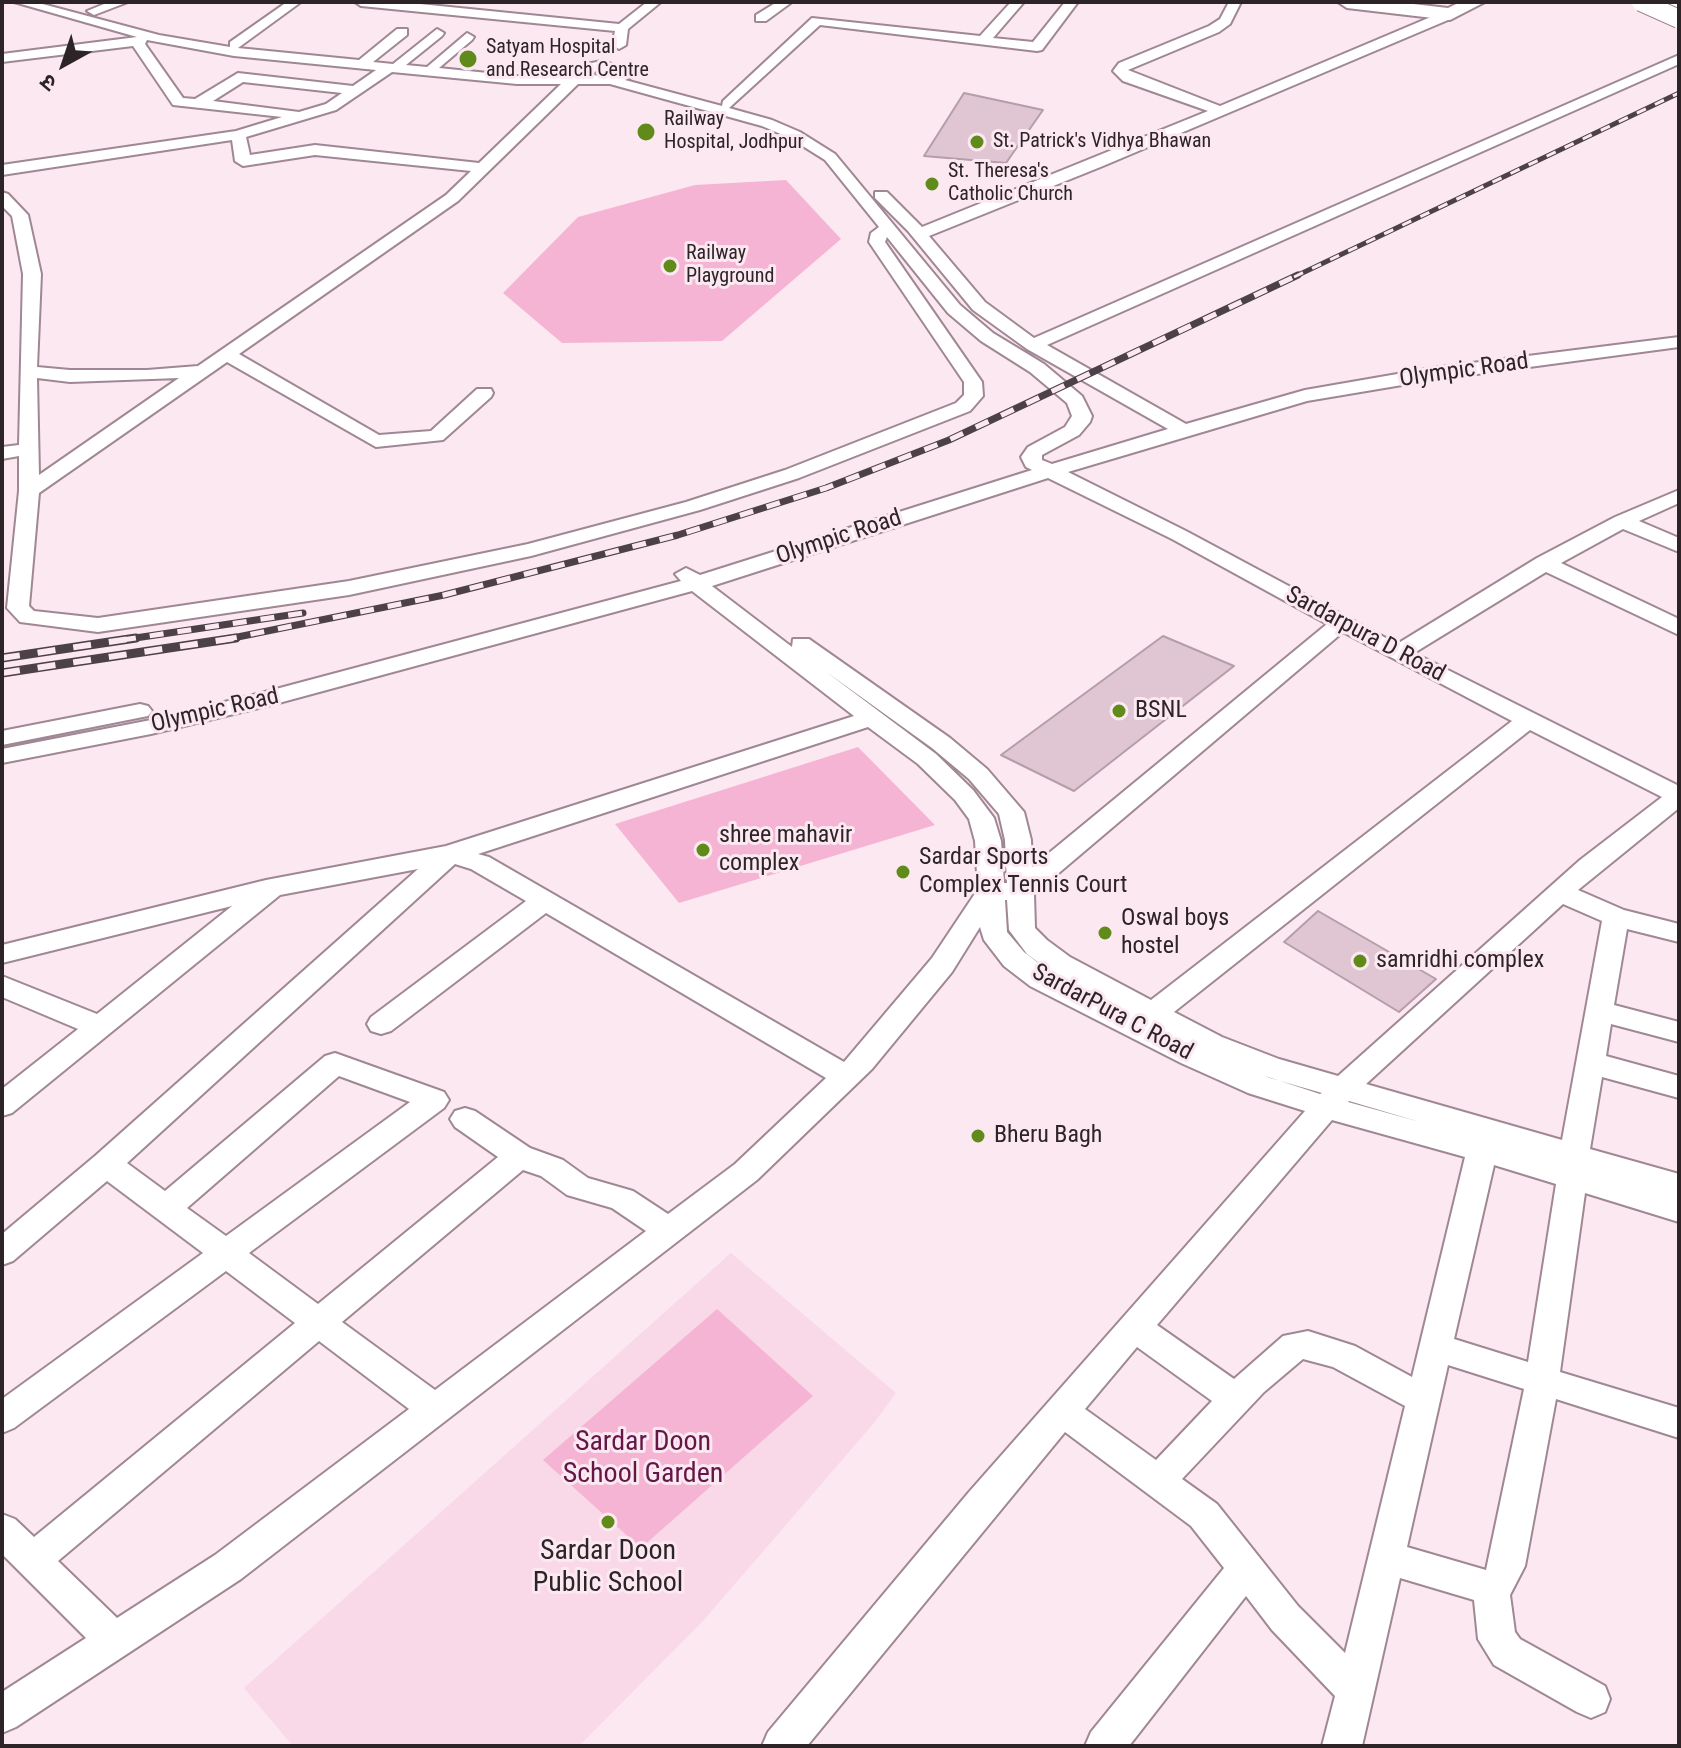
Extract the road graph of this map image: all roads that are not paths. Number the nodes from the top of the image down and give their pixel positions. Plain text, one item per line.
1 (20, 2) edge
2 (58, 2) edge
3 (122, 2) edge
4 (294, 2) edge
5 (361, 2) edge
6 (636, 2) edge
7 (655, 2) edge
8 (754, 2) edge
9 (1018, 2) edge
10 (1072, 2) edge
11 (1235, 2) edge
12 (1347, 2) edge
13 (1381, 2) edge
14 (1633, 2) edge
15 (1641, 2) edge
16 (1656, 2) edge
17 (1671, 2) edge
18 (784, 4) edge
19 (1452, 8) edge
20 (2, 10) edge
21 (94, 11) junction
22 (1677, 12) edge
23 (761, 18) dead end
24 (622, 28) junction
25 (99, 32) dead end
26 (402, 32) dead end
27 (437, 33) dead end
28 (180, 34) junction
29 (467, 37) dead end
30 (602, 37) junction
31 (158, 39) junction
32 (983, 41) junction
33 (137, 42) junction
34 (235, 45) junction
35 (2, 58) edge
36 (1679, 59) edge
37 (366, 60) junction
38 (394, 66) junction
39 (433, 66) junction
40 (617, 72) junction
41 (584, 74) junction
42 (354, 90) junction
43 (728, 104) junction
44 (1214, 108) junction
45 (304, 115) junction
46 (192, 117) junction
47 (238, 135) junction
48 (484, 168) junction
49 (2, 170) edge
50 (2, 197) edge
51 (902, 226) junction
52 (1679, 330) edge
53 (1679, 342) edge
54 (1033, 345) junction
55 (227, 354) junction
56 (28, 371) junction
57 (202, 371) junction
58 (1298, 392) junction
59 (484, 393) dead end
60 (1176, 425) junction
61 (29, 449) junction
62 (2, 453) edge
63 (1042, 468) junction
64 (29, 491) junction
65 (1679, 496) edge
66 (1622, 521) junction
67 (1679, 546) edge
68 (1545, 563) junction
69 (698, 574) junction
70 (12, 618) edge
71 (1342, 622) junction
72 (1679, 628) edge
73 (1398, 653) junction
74 (871, 718) junction
75 (1528, 720) junction
76 (2, 738) edge
77 (2, 756) edge
78 (1679, 796) edge
79 (450, 854) junction
80 (272, 888) junction
81 (1005, 892) junction
82 (1560, 893) junction
83 (544, 901) junction
84 (1616, 917) junction
85 (1679, 933) edge
86 (2, 954) edge
87 (2, 986) edge
88 (1600, 1011) junction
89 (1152, 1014) junction
90 (381, 1024) dead end
91 (99, 1026) junction
92 (1679, 1032) edge
93 (1591, 1063) junction
94 (847, 1077) junction
95 (1679, 1087) edge
96 (1334, 1098) junction
97 (2, 1105) edge
98 (465, 1119) dead end
99 (1482, 1150) junction
100 (519, 1156) junction
101 (106, 1164) junction
102 (1573, 1166) junction
103 (1679, 1186) edge
104 (166, 1208) junction
105 (1679, 1210) edge
106 (669, 1231) junction
107 (2, 1252) edge
108 (224, 1252) junction
109 (319, 1323) junction
110 (1134, 1327) junction
111 (1435, 1347) junction
112 (1542, 1381) junction
113 (1235, 1398) junction
114 (1422, 1399) junction
115 (435, 1409) junction
116 (1062, 1411) junction
117 (2, 1418) edge
118 (1679, 1423) edge
119 (1158, 1481) junction
120 (2, 1530) edge
121 (1386, 1558) junction
122 (33, 1560) junction
123 (1245, 1569) junction
124 (1491, 1588) junction
125 (114, 1641) junction
126 (1355, 1690) junction
127 (1591, 1699) dead end
128 (2, 1714) edge
129 (782, 1746) edge
130 (1105, 1746) edge
131 (1342, 1746) edge

1 - 31 street
2 - 21 street
3 - 21 street
4 - 34 street
5 - 30 street
6 - 30 street
7 - 24 street
8 - 18 street
9 - 32 street
10 - 32 street
11 - 44 street
12 - 19 highway
13 - 19 highway
14 - 22 street
15 - 22 main road, bridge
16 - 22 main road, bridge
17 - 22 street
18 - 23 street
19 - 44 street
19 - 51 street
20 - 25 street
21 - 28 street
24 - 30 street
24 - 40 street
26 - 37 street
27 - 38 street
28 - 31 street
28 - 34 street
29 - 39 street
30 - 41 street
31 - 33 street
31 - 38 street
32 - 43 street
33 - 35 street
33 - 46 street
34 - 37 street
36 - 54 street
37 - 38 street
38 - 39 street
38 - 41 street
38 - 42 street
39 - 41 street
40 - 41 street
40 - 43 street
40 - 51 street
41 - 48 street
42 - 45 street
42 - 46 street
43 - 51 street
44 - 51 street
45 - 46 street
45 - 47 street
46 - 47 street
46 - 49 street
47 - 48 street
48 - 55 street
50 - 56 street
51 - 54 street
51 - 63 street
51 - 70 street
52 - 58 street, Olympic Road
53 - 58 street, Olympic Road
54 - 60 street
55 - 57 street
55 - 59 street
56 - 57 street
56 - 61 street
57 - 64 street
58 - 60 street, Olympic Road
60 - 63 street, Olympic Road
61 - 62 street
61 - 64 street
63 - 69 street, Olympic Road
63 - 71 street, Sardarpura D Road
64 - 70 street
65 - 66 street
66 - 67 street
66 - 68 street
68 - 72 street
68 - 73 street
69 - 74 street, SardarPura C Road
69 - 76 street, Olympic Road
69 - 77 street, Olympic Road
69 - 81 street, SardarPura C Road
71 - 73 street, Sardarpura D Road
71 - 81 street
73 - 75 street, Sardarpura D Road
74 - 79 street
74 - 81 street, SardarPura C Road
75 - 78 street, Sardarpura D Road
75 - 89 street
78 - 82 street
79 - 80 street
79 - 83 street
79 - 101 street
80 - 86 street
80 - 91 street
81 - 89 street, SardarPura C Road
81 - 94 street
81 - 96 street, SardarPura C Road
82 - 84 street
82 - 96 street
83 - 90 street
83 - 94 street
84 - 85 street
84 - 88 street
87 - 91 street
88 - 92 street
88 - 93 street
89 - 96 street, SardarPura C Road
91 - 97 street
93 - 95 street
93 - 102 street
94 - 106 street
96 - 99 street, SardarPura C Road
96 - 102 street, SardarPura C Road
96 - 110 street
98 - 100 street
99 - 102 street, SardarPura C Road
99 - 111 street
100 - 106 street
100 - 109 street
101 - 104 street
101 - 107 street
102 - 103 street, SardarPura C Road
102 - 105 street, SardarPura C Road
102 - 112 street
104 - 108 street
104 - 108 street
106 - 115 street
108 - 109 street
108 - 117 street
109 - 115 street
109 - 122 street
110 - 113 street
110 - 116 street
111 - 112 street
111 - 114 street
112 - 118 street
112 - 124 street
113 - 114 street
113 - 119 street
114 - 121 street
115 - 125 street
116 - 119 street
116 - 129 street
119 - 123 street
120 - 122 street
121 - 124 street
121 - 126 street
122 - 125 street
123 - 126 street
123 - 130 street
124 - 127 street
125 - 128 street
126 - 131 street

